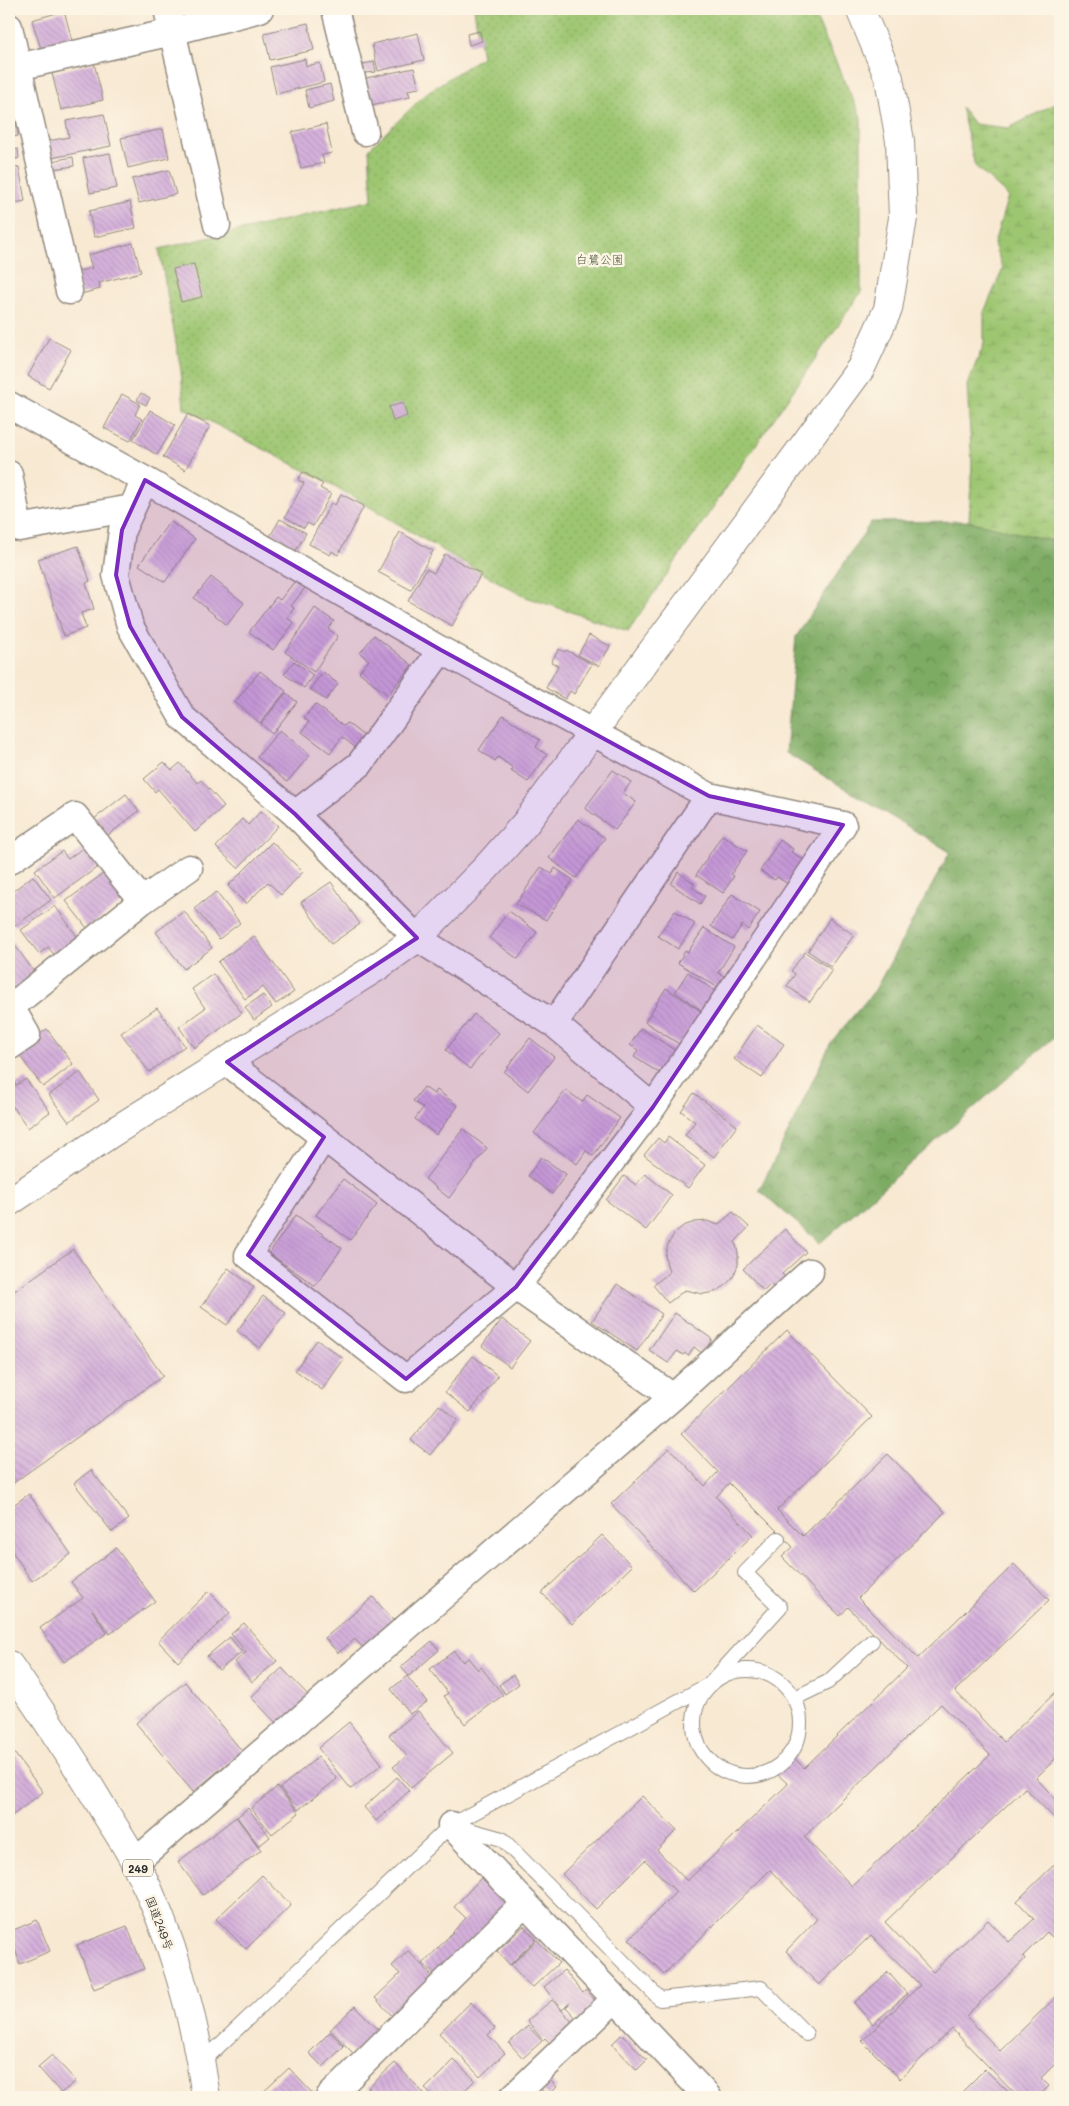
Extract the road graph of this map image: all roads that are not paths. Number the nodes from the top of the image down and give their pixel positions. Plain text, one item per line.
1 (260, 9) edge
2 (335, 9) edge
3 (860, 9) edge
4 (169, 20) edge
5 (9, 27) edge
6 (13, 68) edge
7 (365, 132) dead end
8 (218, 225) dead end
9 (69, 291) dead end
10 (9, 405) edge
11 (9, 474) edge
12 (144, 480) junction
13 (132, 508) junction
14 (441, 650) junction
15 (592, 733) junction
16 (709, 796) junction
17 (295, 814) junction
18 (9, 861) edge
19 (189, 868) dead end
20 (142, 901) junction
21 (417, 938) junction
22 (554, 1024) junction
23 (9, 1047) edge
24 (227, 1062) junction
25 (652, 1107) junction
26 (324, 1137) junction
27 (9, 1202) edge
28 (810, 1272) dead end
29 (516, 1287) junction
30 (673, 1397) junction
31 (778, 1539) dead end
32 (872, 1641) dead end
33 (9, 1665) edge
34 (710, 1684) junction
35 (795, 1698) junction
36 (451, 1826) junction
37 (136, 1862) junction
38 (525, 1903) junction
39 (615, 1999) junction
40 (806, 2034) dead end
41 (201, 2063) junction
42 (206, 2097) edge
43 (329, 2097) edge
44 (513, 2097) edge
45 (708, 2097) edge

1 - 4 street
2 - 7 street
3 - 15 main road
4 - 6 street
4 - 8 street
5 - 6 street
6 - 9 street
10 - 12 street
11 - 13 street
12 - 13 street
12 - 14 street
13 - 17 street
14 - 15 street
14 - 17 street
15 - 16 street
15 - 21 main road
16 - 22 street
16 - 25 street
17 - 21 street
18 - 20 street
19 - 20 street
20 - 23 street
21 - 22 street
21 - 24 main road
22 - 25 street
24 - 26 street
24 - 27 main road
25 - 29 street
26 - 29 street
26 - 29 street
28 - 30 street
29 - 30 street
30 - 37 street
31 - 34 lane
32 - 35 lane
33 - 37 main road, 国道249号 / 249
34 - 35 lane
34 - 35 lane
34 - 36 lane
36 - 38 street
36 - 40 lane
36 - 41 lane
37 - 41 main road, 国道249号 / 249
38 - 39 street
38 - 43 street
39 - 44 street
39 - 45 street
41 - 42 main road, 国道249号 / 249

